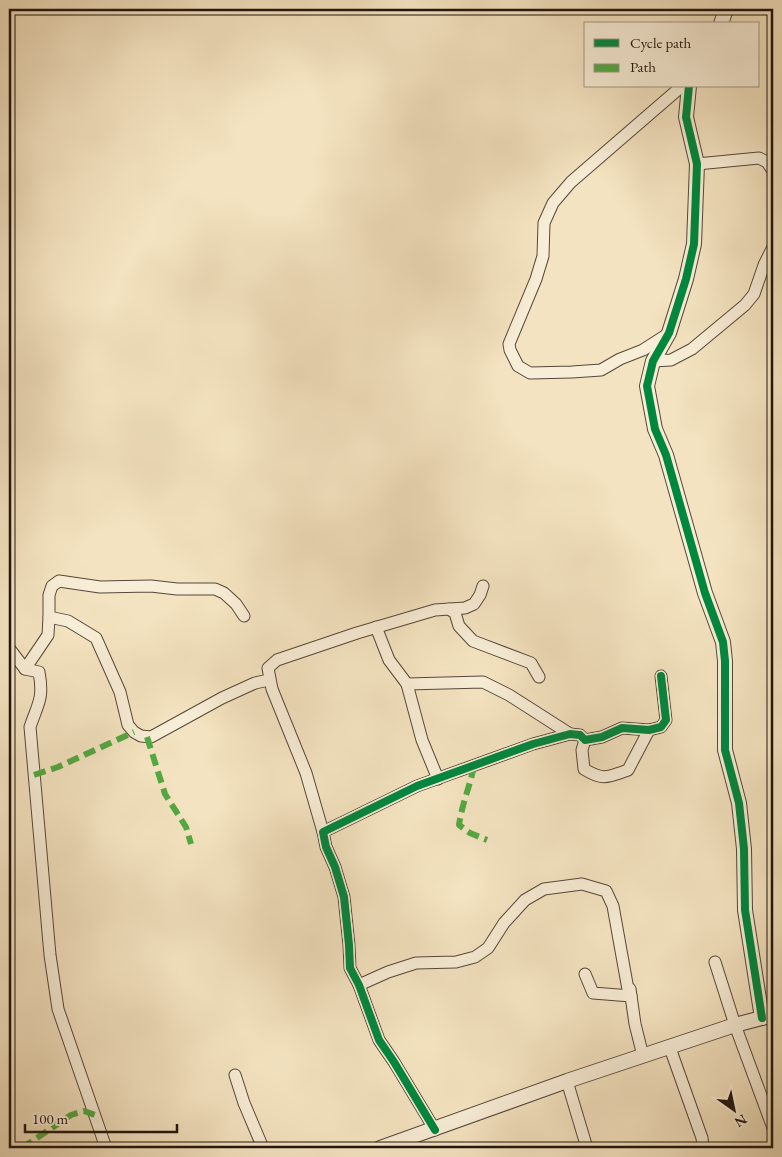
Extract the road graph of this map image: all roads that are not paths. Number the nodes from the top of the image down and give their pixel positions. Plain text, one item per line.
1 (726, 9) edge
2 (722, 22) edge
3 (680, 88) edge
4 (689, 88) edge
5 (697, 164) junction
6 (773, 171) edge
7 (773, 247) edge
8 (669, 333) junction
9 (653, 361) junction
10 (483, 586) dead end
11 (449, 608) junction
12 (49, 616) junction
13 (244, 616) dead end
14 (376, 627) junction
15 (9, 648) edge
16 (25, 669) junction
17 (661, 676) dead end
18 (539, 677) dead end
19 (269, 680) junction
20 (407, 684) junction
21 (649, 730) junction
22 (570, 734) junction
23 (585, 740) junction
24 (438, 779) junction
25 (323, 832) junction
26 (716, 962) dead end
27 (585, 974) dead end
28 (630, 982) dead end
29 (359, 985) junction
30 (630, 996) junction
31 (767, 1017) edge
32 (735, 1025) junction
33 (670, 1048) junction
34 (643, 1056) junction
35 (235, 1075) dead end
36 (567, 1081) junction
37 (773, 1128) edge
38 (435, 1130) junction
39 (583, 1147) edge
40 (106, 1148) edge
41 (263, 1148) edge
42 (380, 1148) edge
43 (702, 1148) edge

1 - 2 street
3 - 8 street
4 - 5 street
5 - 6 street
5 - 8 street
7 - 9 street
8 - 9 street
9 - 31 street
10 - 11 street
11 - 14 street
11 - 18 street
12 - 13 street
12 - 16 street
12 - 19 street
14 - 19 street
14 - 20 street
15 - 16 street
16 - 40 street
17 - 21 street
19 - 25 street
20 - 22 street
20 - 24 street
21 - 23 street
21 - 23 street
22 - 23 street
22 - 24 street
24 - 25 street
25 - 29 street
26 - 32 street
27 - 30 street
28 - 30 street
29 - 30 street
29 - 38 street
30 - 34 street
31 - 32 street
32 - 33 street
32 - 37 street
33 - 34 street
33 - 43 street
34 - 36 street
35 - 41 street
36 - 38 street
36 - 39 street
38 - 42 street

